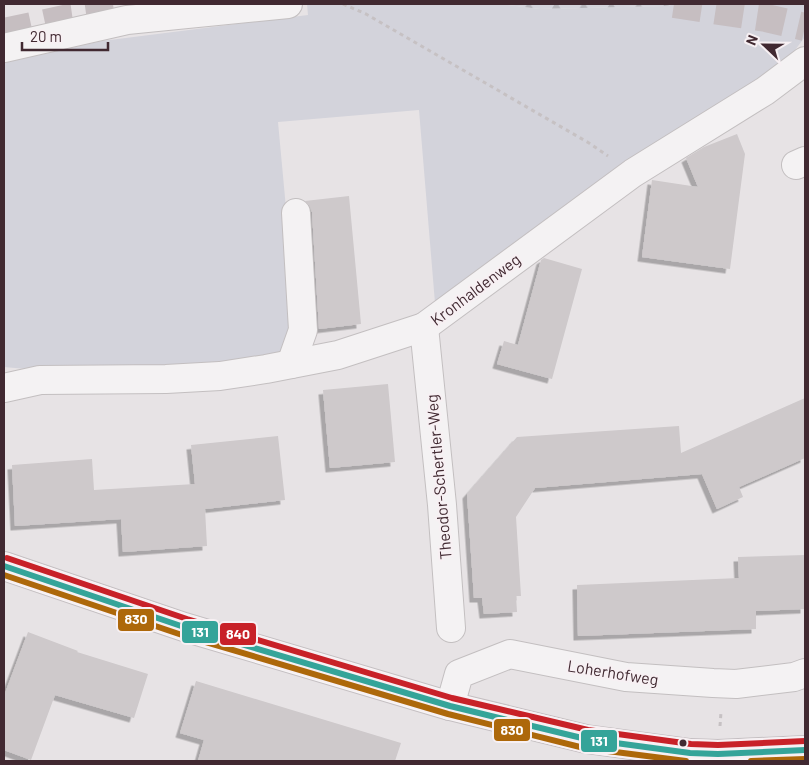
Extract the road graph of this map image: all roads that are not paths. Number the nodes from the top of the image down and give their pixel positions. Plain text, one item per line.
1 (288, 4) edge
2 (4, 48) edge
3 (805, 61) edge
4 (296, 214) dead end
5 (424, 327) junction
6 (291, 364) junction
7 (4, 388) edge
8 (4, 566) edge
9 (451, 628) dead end
10 (805, 673) edge
11 (450, 706) junction
12 (805, 750) edge

1 - 2 street
3 - 5 street, Kronhaldenweg
4 - 6 street
5 - 6 street, Kronhaldenweg
5 - 9 street, Theodor-Schertler-Weg
6 - 7 street, Kronhaldenweg
8 - 11 main road
10 - 11 street, Loherhofweg
11 - 12 main road

